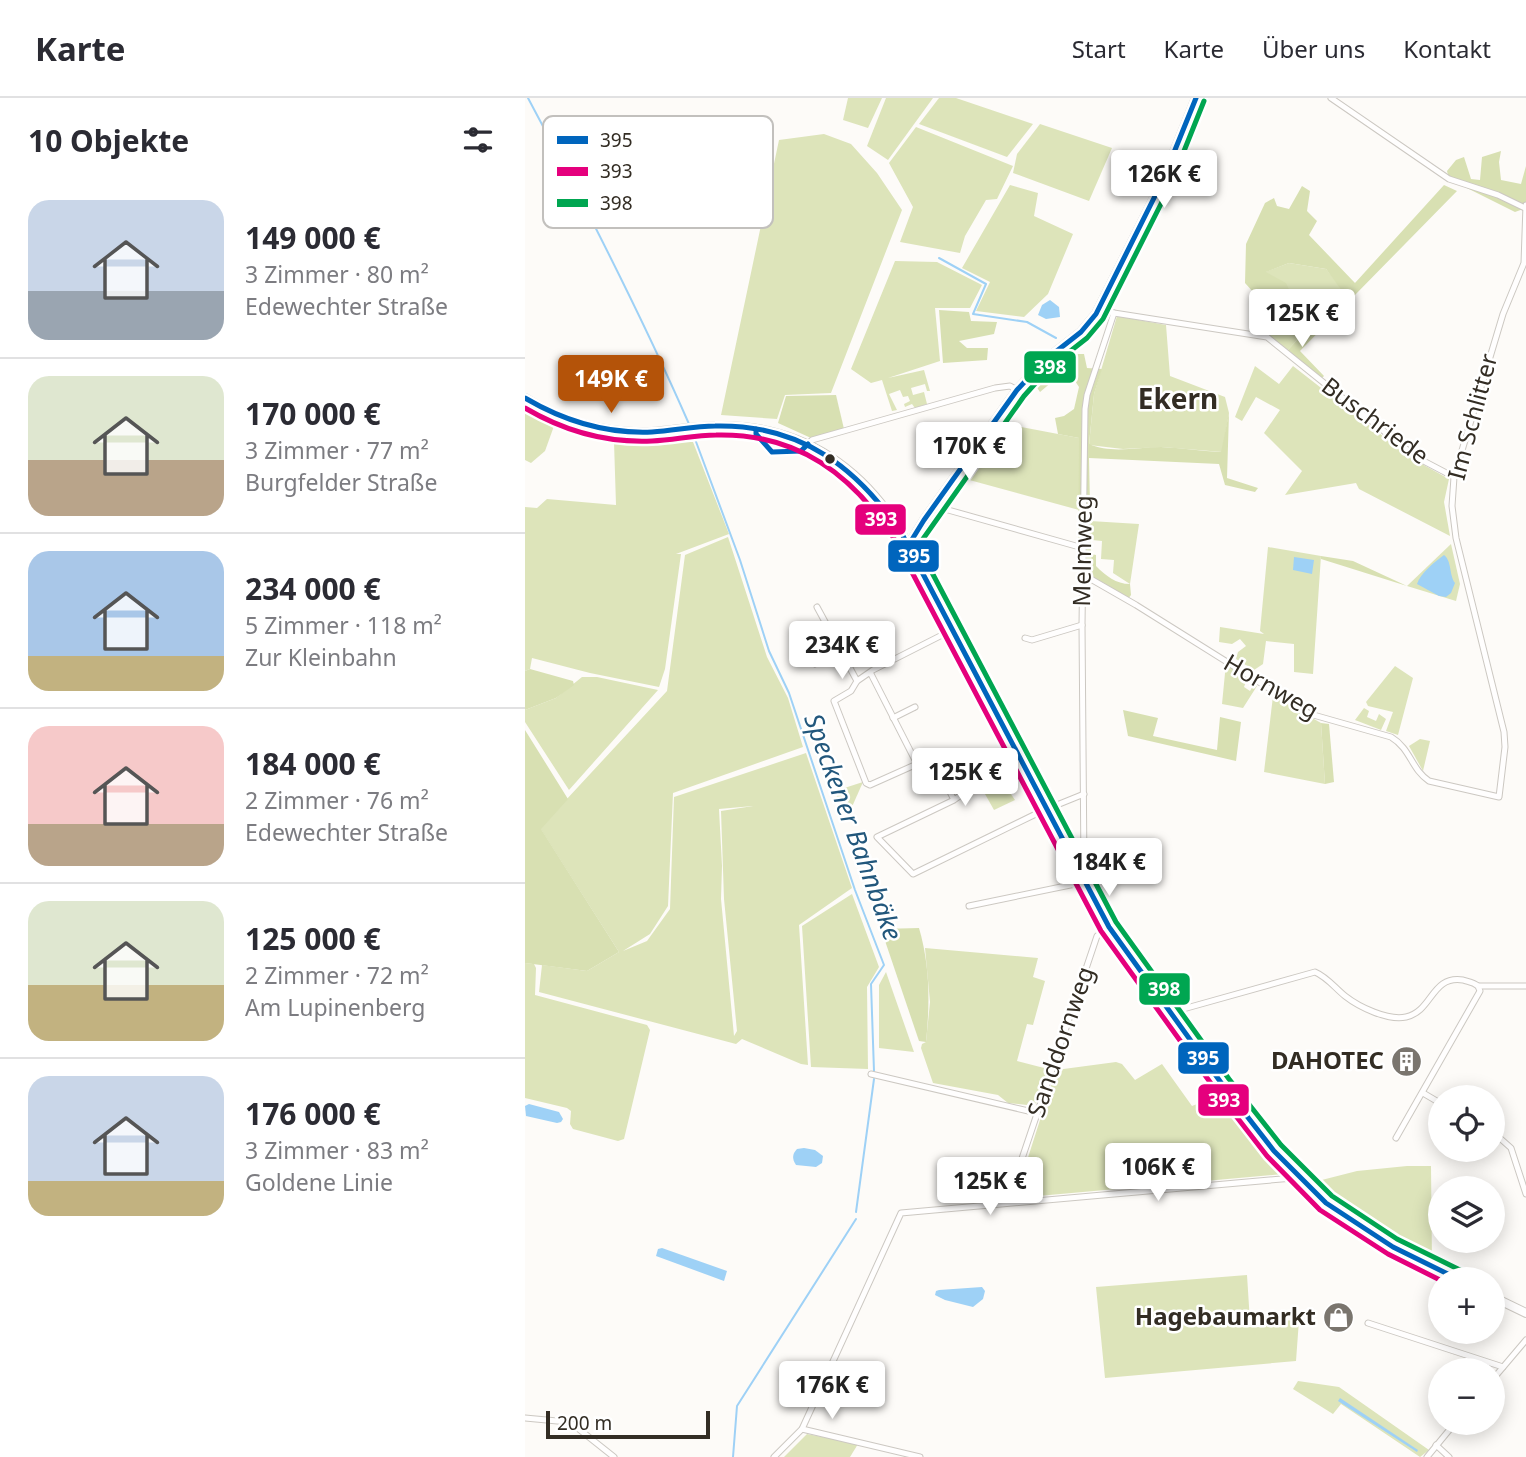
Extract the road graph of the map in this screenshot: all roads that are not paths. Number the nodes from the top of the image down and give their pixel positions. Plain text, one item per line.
1 (1196, 98) edge
2 (1331, 98) edge
3 (1526, 206) edge
4 (1100, 307) junction
5 (1114, 313) junction
6 (1017, 390) junction
7 (525, 398) edge
8 (808, 444) junction
9 (1454, 477) junction
10 (934, 506) junction
11 (923, 522) junction
12 (903, 536) junction
13 (908, 547) junction
14 (1083, 548) junction
15 (1082, 573) junction
16 (817, 607) dead end
17 (1082, 625) junction
18 (952, 630) junction
19 (1025, 638) dead end
20 (840, 651) junction
21 (815, 664) dead end
22 (871, 674) junction
23 (857, 681) junction
24 (915, 707) dead end
25 (893, 718) junction
26 (938, 754) dead end
27 (917, 764) junction
28 (1084, 793) junction
29 (1499, 797) joint
30 (954, 800) dead end
31 (1046, 809) junction
32 (1084, 869) dead end
33 (1085, 882) junction
34 (969, 906) dead end
35 (1109, 927) junction
36 (1478, 986) junction
37 (1526, 986) edge
38 (1171, 1014) junction
39 (871, 1074) dead end
40 (1423, 1093) junction
41 (1428, 1096) edge
42 (1037, 1113) junction
43 (1396, 1138) dead end
44 (1505, 1143) edge
45 (1296, 1175) junction
46 (1526, 1194) edge
47 (1007, 1203) junction
48 (1435, 1267) edge
49 (1505, 1303) edge
50 (1526, 1313) edge
51 (1368, 1324) dead end
52 (1526, 1340) edge
53 (1475, 1358) edge
54 (1505, 1365) edge
55 (525, 1418) edge
56 (802, 1429) junction
57 (1445, 1435) edge
58 (1436, 1445) junction
59 (614, 1457) edge
60 (774, 1457) edge
61 (920, 1457) edge
62 (1427, 1457) edge
63 (1449, 1457) edge

1 - 4 main road
2 - 3 street
3 - 9 street, Im Schlitter
4 - 5 street, Buschriede
4 - 6 main road
5 - 9 street, Buschriede
5 - 14 street, Melmweg
6 - 8 street
6 - 10 main road
7 - 8 main road
8 - 12 main road
9 - 29 street, Im Schlitter
10 - 11 main road
10 - 14 street
11 - 12 main road
11 - 13 main road
12 - 13 main road
13 - 18 main road
14 - 15 street, Melmweg
15 - 17 street, Melmweg
15 - 29 street, Hornweg
16 - 20 street
17 - 19 street
17 - 28 street, Melmweg
18 - 22 street
18 - 31 main road
20 - 21 street
20 - 23 street
22 - 23 street
22 - 25 street
23 - 27 street
24 - 25 street
25 - 27 street
26 - 27 street
28 - 31 street
28 - 32 street, Melmweg
30 - 31 street
31 - 33 main road
33 - 34 street
33 - 35 main road
35 - 38 main road
35 - 42 street, Sanddornweg
36 - 37 street
36 - 38 street
36 - 40 street
38 - 45 main road
39 - 42 street
40 - 41 street
40 - 43 street
42 - 47 street, Sanddornweg
44 - 46 street
45 - 47 street
45 - 48 main road
47 - 56 street
49 - 50 main road
51 - 53 street
52 - 54 street
55 - 59 street
56 - 60 street
56 - 61 street
57 - 58 street
58 - 62 street
58 - 63 street

